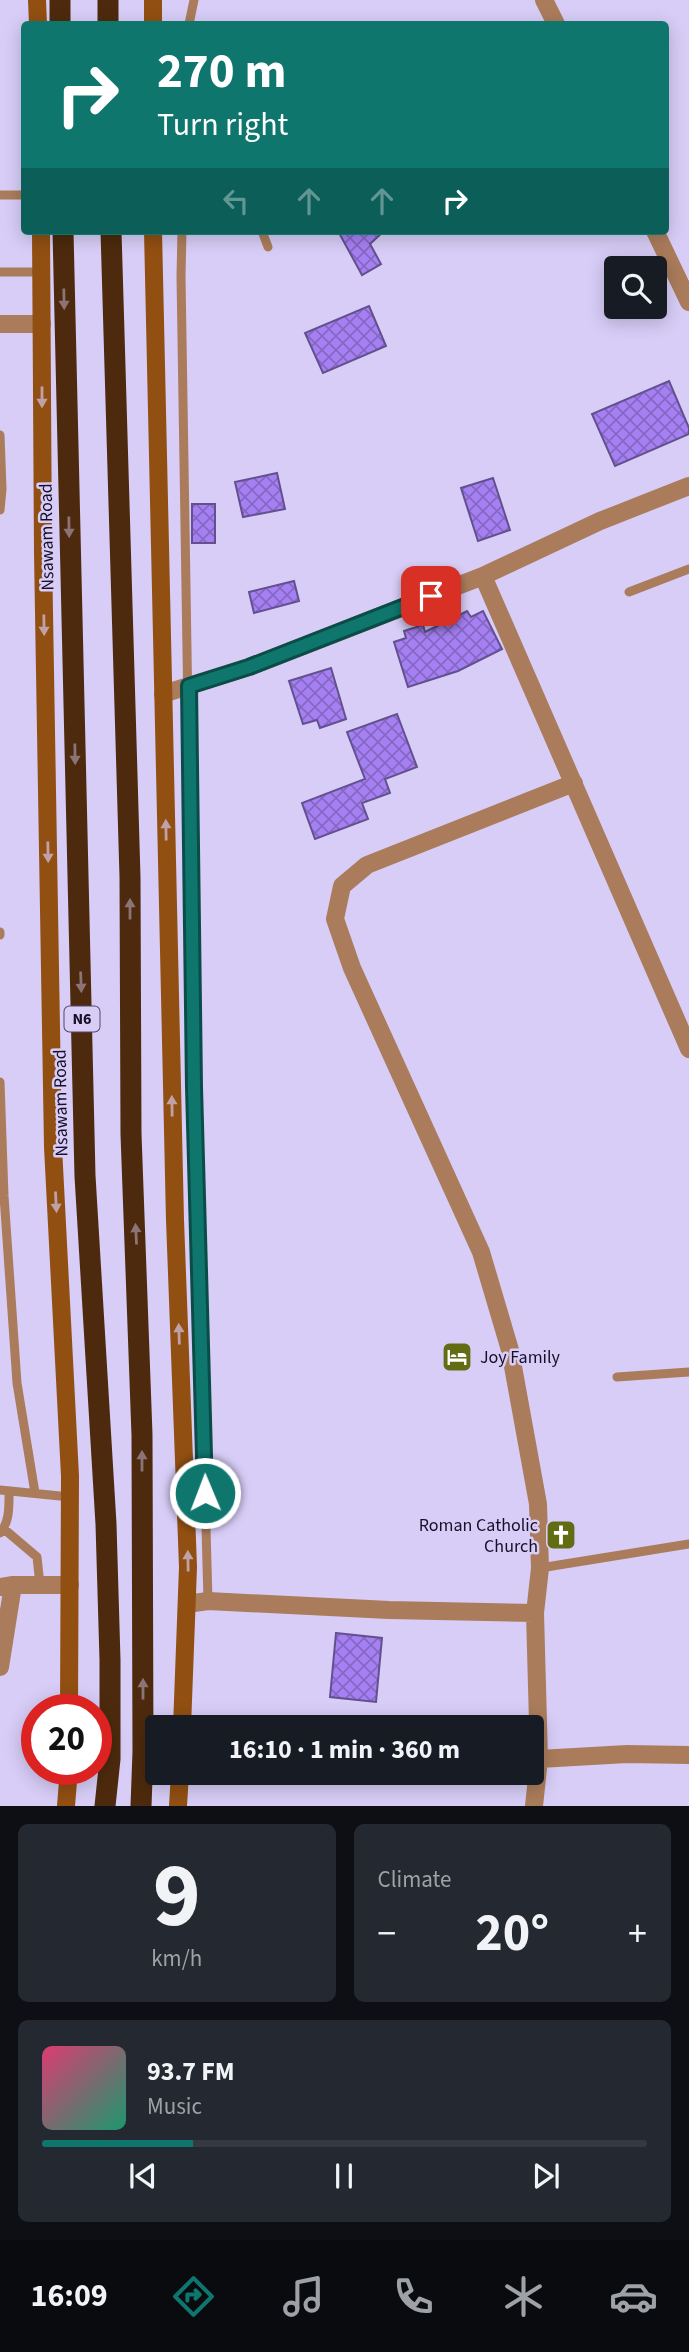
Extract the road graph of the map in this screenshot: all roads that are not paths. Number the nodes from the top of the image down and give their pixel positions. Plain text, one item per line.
1 (37, 0) edge
2 (60, 0) edge
3 (108, 0) edge
4 (153, 0) edge
5 (194, 0) edge
6 (544, 0) edge
7 (38, 21) edge
8 (60, 21) edge
9 (108, 21) edge
10 (153, 21) edge
11 (190, 21) edge
12 (554, 21) edge
13 (0, 195) edge
14 (21, 195) edge
15 (41, 235) edge
16 (62, 235) edge
17 (111, 235) edge
18 (153, 235) edge
19 (182, 235) edge
20 (264, 235) edge
21 (657, 235) edge
22 (268, 247) dead end
23 (0, 272) edge
24 (41, 272) junction
25 (689, 302) edge
26 (0, 324) edge
27 (42, 324) junction
28 (0, 435) edge
29 (689, 486) edge
30 (0, 510) edge
31 (689, 569) edge
32 (483, 576) junction
33 (629, 592) dead end
34 (189, 686) junction
35 (163, 694) junction
36 (574, 783) junction
37 (689, 1049) edge
38 (0, 1082) edge
39 (1, 1097) edge
40 (2, 1196) edge
41 (689, 1372) edge
42 (617, 1377) dead end
43 (5, 1490) edge
44 (35, 1493) junction
45 (70, 1497) junction
46 (2, 1531) edge
47 (689, 1544) edge
48 (540, 1568) junction
49 (40, 1585) junction
50 (69, 1585) junction
51 (6, 1586) edge
52 (208, 1601) junction
53 (187, 1604) junction
54 (535, 1613) junction
55 (0, 1667) edge
56 (69, 1694) edge
57 (182, 1715) edge
58 (538, 1715) edge
59 (689, 1755) edge
60 (544, 1759) edge
61 (68, 1785) edge
62 (179, 1785) edge
63 (536, 1785) edge
64 (66, 1806) edge
65 (105, 1806) edge
66 (141, 1806) edge
67 (177, 1806) edge
68 (534, 1806) edge

1 - 7 main road
2 - 8 highway
3 - 9 highway
4 - 10 main road
5 - 11 lane
6 - 12 street
13 - 14 lane
15 - 24 main road
16 -> 65 highway, Nsawam Road / N6
66 -> 17 highway
18 - 35 main road
19 - 34 lane
20 - 22 lane
21 - 25 street
23 - 24 lane
24 - 27 main road
26 - 27 street
27 -> 45 main road
28 - 30 lane
29 - 32 street
31 - 33 lane
32 - 34 street
32 - 36 street
34 - 35 street
34 - 52 lane
53 -> 35 main road
36 - 37 street
36 - 48 street
38 - 39 lane
39 - 40 lane
40 - 44 lane
41 - 42 lane
43 - 44 lane
43 - 46 lane
44 - 45 lane
45 - 50 main road
46 - 49 lane
47 - 48 lane
48 - 54 street
49 - 50 street
49 - 51 street
50 - 56 main road
51 - 55 street
52 - 53 street
52 - 54 street
53 - 57 main road
54 - 58 street
59 - 60 street
61 - 64 main road
62 - 67 main road
63 - 68 street

